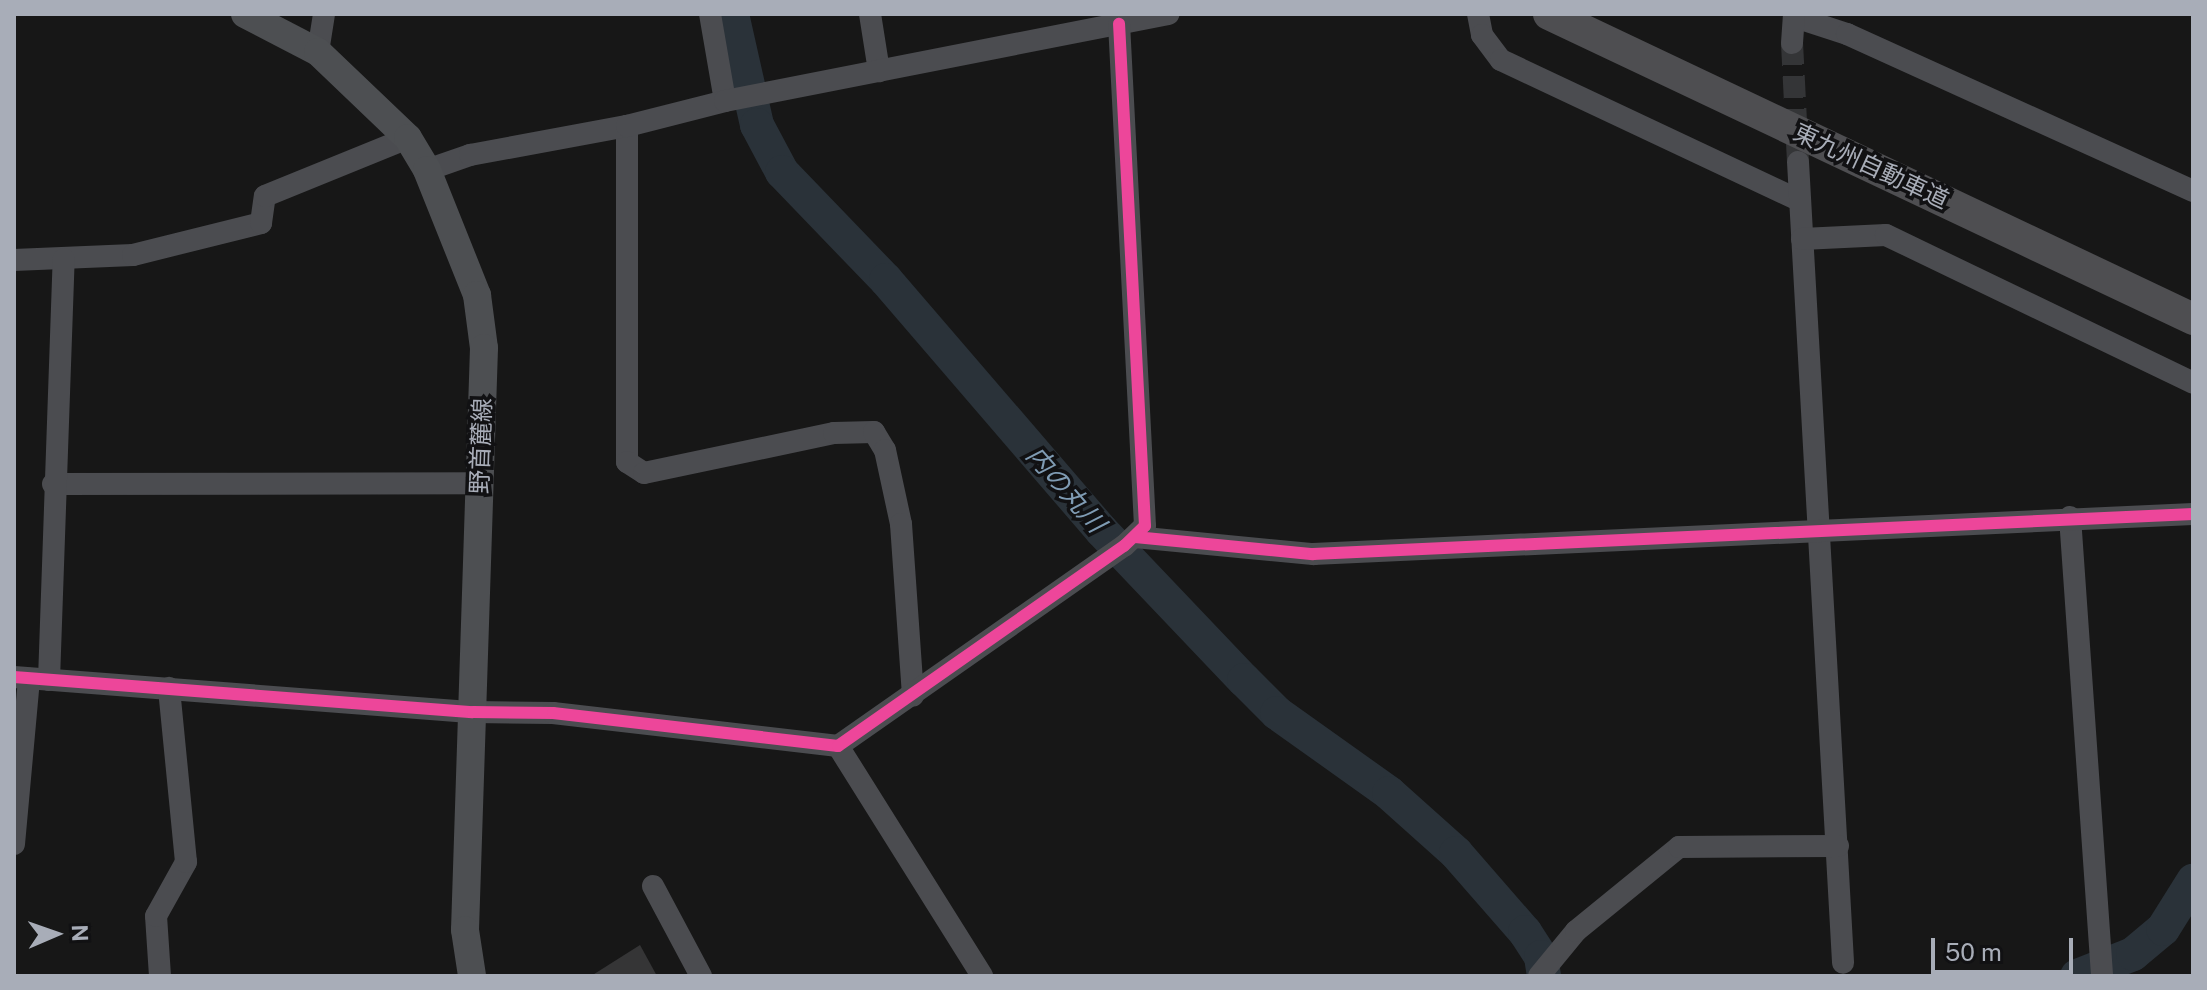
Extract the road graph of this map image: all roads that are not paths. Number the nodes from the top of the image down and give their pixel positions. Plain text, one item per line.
1 (245, 14) edge
2 (324, 14) edge
3 (710, 14) edge
4 (870, 14) edge
5 (1169, 14) edge
6 (1478, 14) edge
7 (1549, 14) edge
8 (1587, 14) edge
9 (1795, 15) edge
10 (1119, 24) junction
11 (1792, 43) tunnel mouth
12 (318, 52) junction
13 (879, 71) junction
14 (725, 101) junction
15 (627, 126) junction
16 (408, 138) junction
17 (1798, 162) tunnel mouth
18 (427, 170) junction
19 (2193, 191) edge
20 (1799, 200) junction
21 (1802, 239) junction
22 (64, 259) junction
23 (14, 260) edge
24 (2193, 301) edge
25 (2193, 319) edge
26 (2193, 383) edge
27 (480, 483) junction
28 (53, 484) junction
29 (2193, 514) edge
30 (2070, 517) junction
31 (1821, 528) junction
32 (1135, 537) junction
33 (31, 678) edge
34 (169, 688) junction
35 (913, 696) junction
36 (473, 712) junction
37 (838, 746) junction
38 (14, 844) edge
39 (1838, 846) junction
40 (653, 886) dead end
41 (1843, 963) dead end
42 (160, 976) edge
43 (472, 976) edge
44 (701, 976) edge
45 (981, 976) edge
46 (1539, 976) edge
47 (2102, 976) edge

1 - 12 main road, 野首麓線
2 - 12 street
3 - 14 street
4 - 13 street
5 - 10 street
6 - 20 street
7 - 25 highway, 東九州自動車道
8 - 24 highway, 東九州自動車道
9 - 11 street
9 - 19 street
10 - 13 street
10 - 32 street
12 - 16 main road, 野首麓線
13 - 14 street
14 - 15 street
15 - 18 street
15 - 35 street
16 - 18 main road, 野首麓線
16 - 22 street
17 - 20 street
18 - 27 main road, 野首麓線
20 - 21 street
21 - 26 street
21 - 31 street
22 - 23 street
22 - 28 street
27 - 28 street
27 - 36 main road, 野首麓線
28 - 33 street
29 - 30 street
30 - 31 street
30 - 47 street
31 - 32 street
31 - 39 street
32 - 35 street
33 - 34 street
33 - 38 street
34 - 36 street
34 - 42 street
35 - 37 street
36 - 37 street
36 - 43 main road, 野首麓線
37 - 45 street
39 - 41 street
39 - 46 street
40 - 44 street

